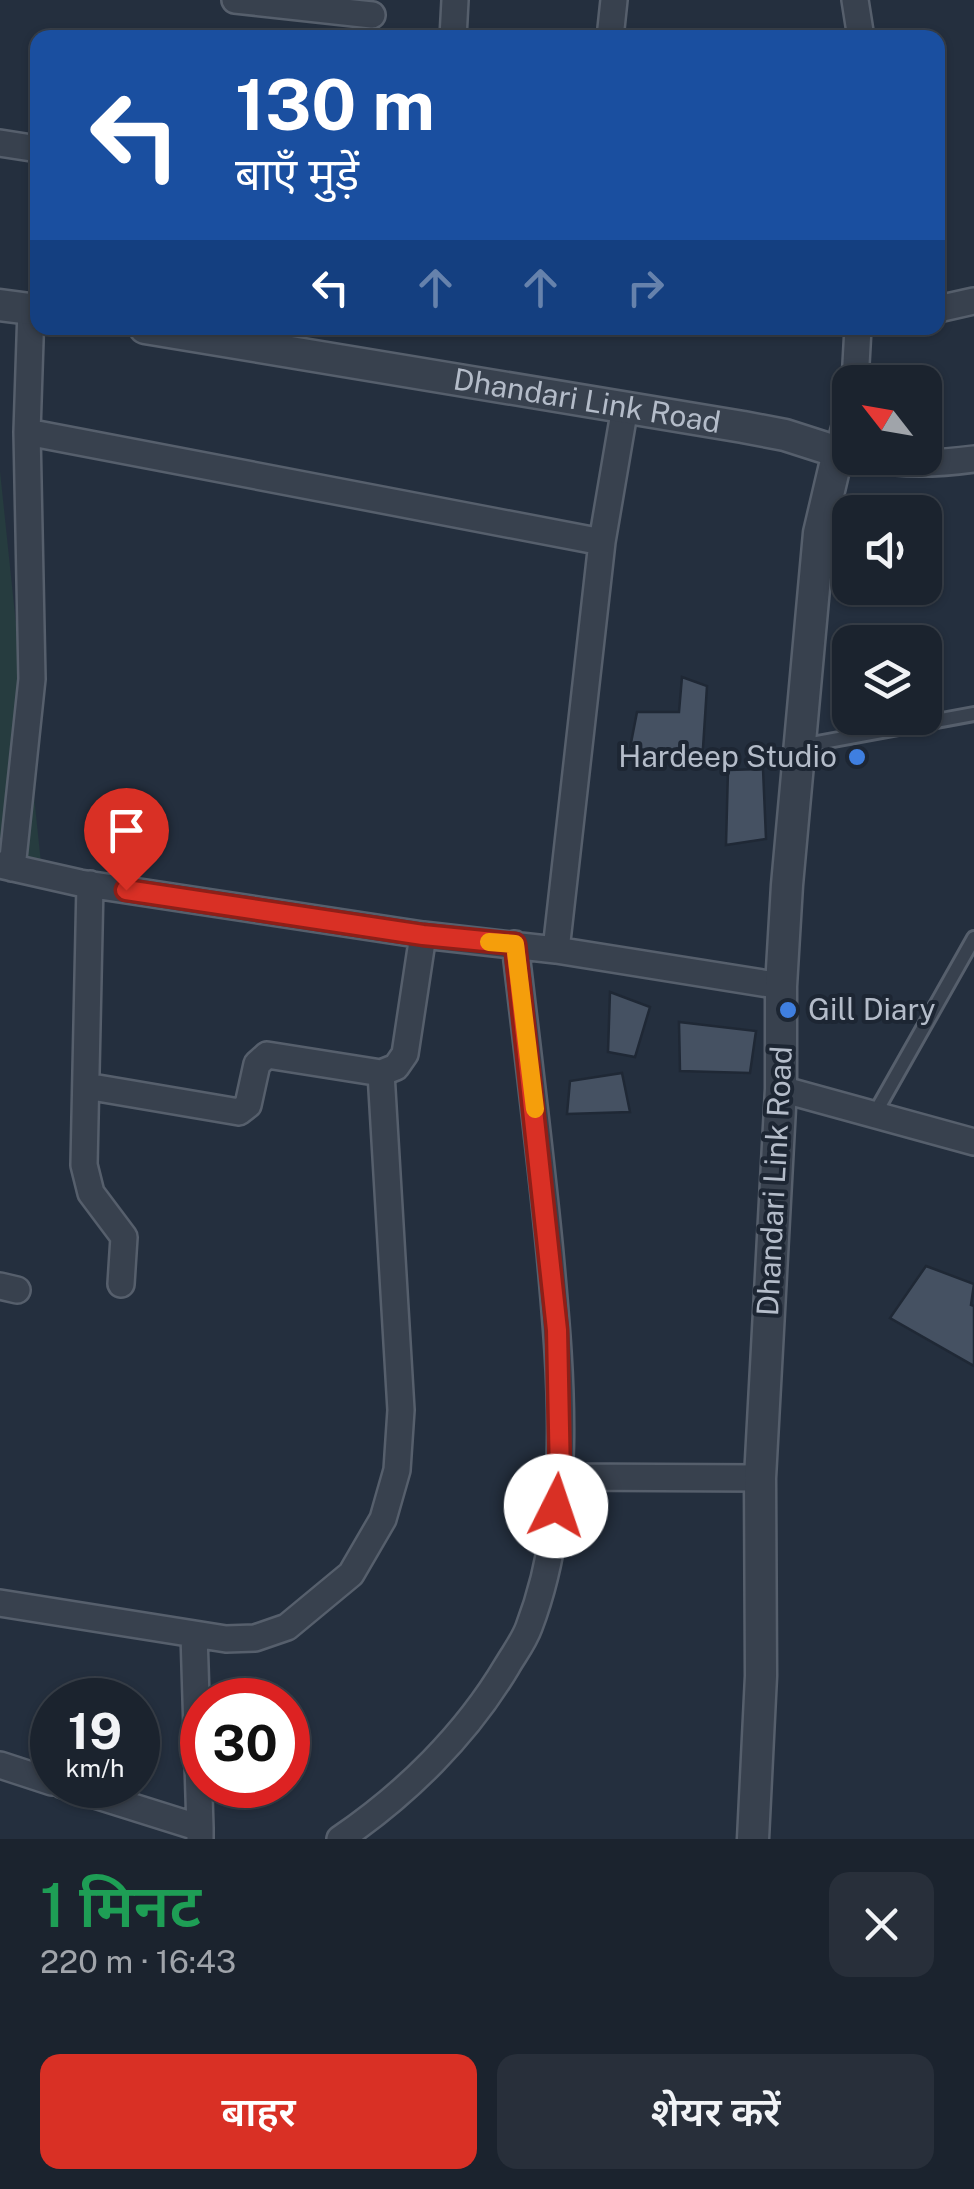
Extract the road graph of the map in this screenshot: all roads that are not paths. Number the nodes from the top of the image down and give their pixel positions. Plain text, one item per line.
1 (235, 0) edge
2 (454, 0) edge
3 (614, 0) edge
4 (855, 0) edge
5 (372, 16) dead end
6 (452, 30) edge
7 (611, 30) edge
8 (860, 30) edge
9 (0, 143) edge
10 (30, 148) edge
11 (974, 301) edge
12 (0, 305) edge
13 (945, 307) edge
14 (30, 309) edge
15 (33, 335) edge
16 (186, 335) edge
17 (857, 335) edge
18 (855, 365) edge
19 (625, 408) junction
20 (27, 432) junction
21 (832, 449) edge
22 (974, 458) edge
23 (942, 463) edge
24 (843, 475) edge
25 (602, 542) junction
26 (974, 714) edge
27 (798, 746) junction
28 (6, 866) edge
29 (90, 884) junction
30 (423, 935) junction
31 (974, 938) edge
32 (515, 944) junction
33 (556, 950) junction
34 (782, 986) junction
35 (381, 1073) junction
36 (86, 1086) junction
37 (781, 1089) junction
38 (874, 1115) junction
39 (974, 1142) edge
40 (122, 1284) dead end
41 (560, 1477) junction
42 (760, 1478) junction
43 (0, 1603) edge
44 (194, 1634) junction
45 (0, 1765) edge
46 (30, 1775) edge
47 (127, 1808) edge
48 (200, 1834) edge
49 (340, 1839) edge
50 (753, 1839) edge

1 - 5 street
2 - 6 street
3 - 7 street
4 - 8 street
9 - 10 street
11 - 13 street
12 - 14 street
15 - 20 street
16 - 19 street, Dhandari Link Road
17 - 18 street
19 - 21 street, Dhandari Link Road
19 - 25 street
20 - 25 street
20 - 28 street
22 - 23 street
24 - 27 street, Dhandari Link Road
25 - 33 street
26 - 27 lane
27 - 34 street, Dhandari Link Road
28 - 29 street
29 - 30 street
29 - 36 street
30 - 32 street
30 - 35 street
31 - 38 lane
32 - 33 street
32 - 41 street
33 - 34 street
34 - 37 street, Dhandari Link Road
35 - 36 street
35 - 44 street
36 - 40 street
37 - 38 street
37 - 42 street, Dhandari Link Road
38 - 39 street
41 - 42 street
41 - 49 street
42 - 50 street, Dhandari Link Road
43 - 44 street
44 - 48 street
45 - 46 street
47 - 48 street

